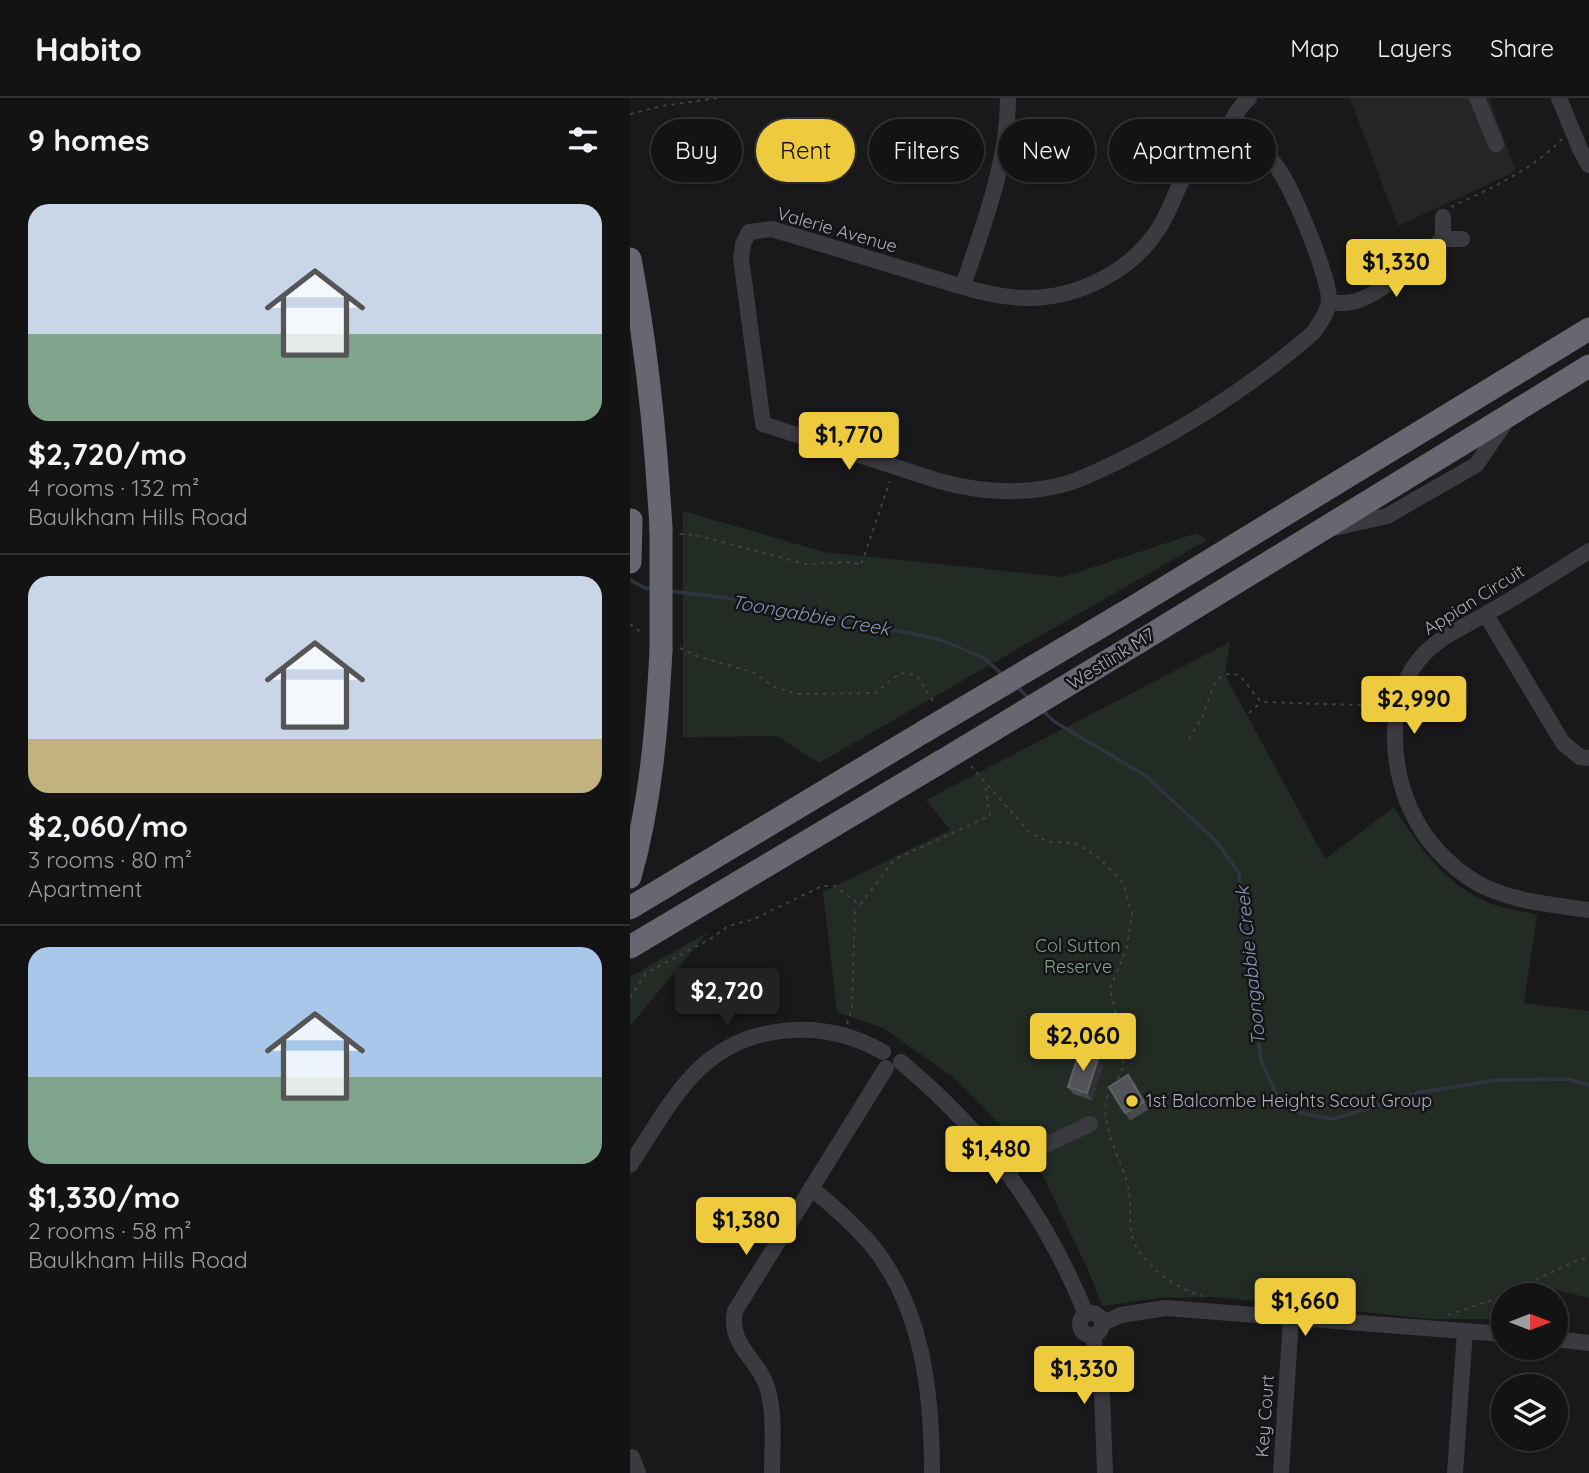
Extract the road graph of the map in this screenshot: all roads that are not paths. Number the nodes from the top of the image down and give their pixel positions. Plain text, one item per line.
1 (1008, 98) edge
2 (1248, 98) edge
3 (1477, 98) edge
4 (1559, 98) edge
5 (1232, 119) edge
6 (1496, 144) dead end
7 (1276, 164) edge
8 (1589, 165) edge
9 (1181, 182) edge
10 (1443, 218) road end
11 (1443, 239) junction
12 (1462, 239) dead end
13 (630, 259) edge
14 (963, 286) junction
15 (1329, 303) junction
16 (1589, 329) edge
17 (1589, 366) edge
18 (630, 502) edge
19 (631, 520) edge
20 (1589, 551) edge
21 (630, 562) edge
22 (1486, 615) junction
23 (1589, 758) edge
24 (630, 877) edge
25 (630, 908) edge
26 (1589, 910) edge
27 (630, 947) edge
28 (890, 1061) junction
29 (1090, 1124) dead end
30 (630, 1165) edge
31 (1008, 1171) junction
32 (811, 1188) junction
33 (1291, 1319) junction
34 (733, 1329) junction
35 (1098, 1329) junction
36 (716, 1331) dead end
37 (1465, 1331) junction
38 (1491, 1333) edge
39 (1568, 1340) edge
40 (1589, 1343) edge
41 (772, 1473) edge
42 (932, 1473) edge
43 (1105, 1473) edge
44 (1281, 1473) edge
45 (1455, 1473) edge

1 - 14 street
2 - 5 street
3 - 6 street
4 - 8 street
7 - 15 street
9 - 14 street
10 - 11 street
11 - 12 street
11 - 15 street
13 - 24 highway, bridge
14 - 15 street, Valerie Avenue
16 - 25 highway, Westlink M7, bridge
17 - 27 highway, Westlink M7, bridge
18 - 19 highway
19 - 21 highway, bridge
20 - 22 street, Appian Circuit
22 - 23 street
22 - 26 street, Appian Circuit
28 - 30 street
28 - 31 street
28 - 32 street
29 - 31 street
31 - 35 street
32 - 34 street
32 - 42 street
33 - 35 street
33 - 37 street
33 - 44 street, Key Court
34 - 36 street
34 - 41 street
35 - 43 street
37 - 38 street
37 - 45 street
39 - 40 street

